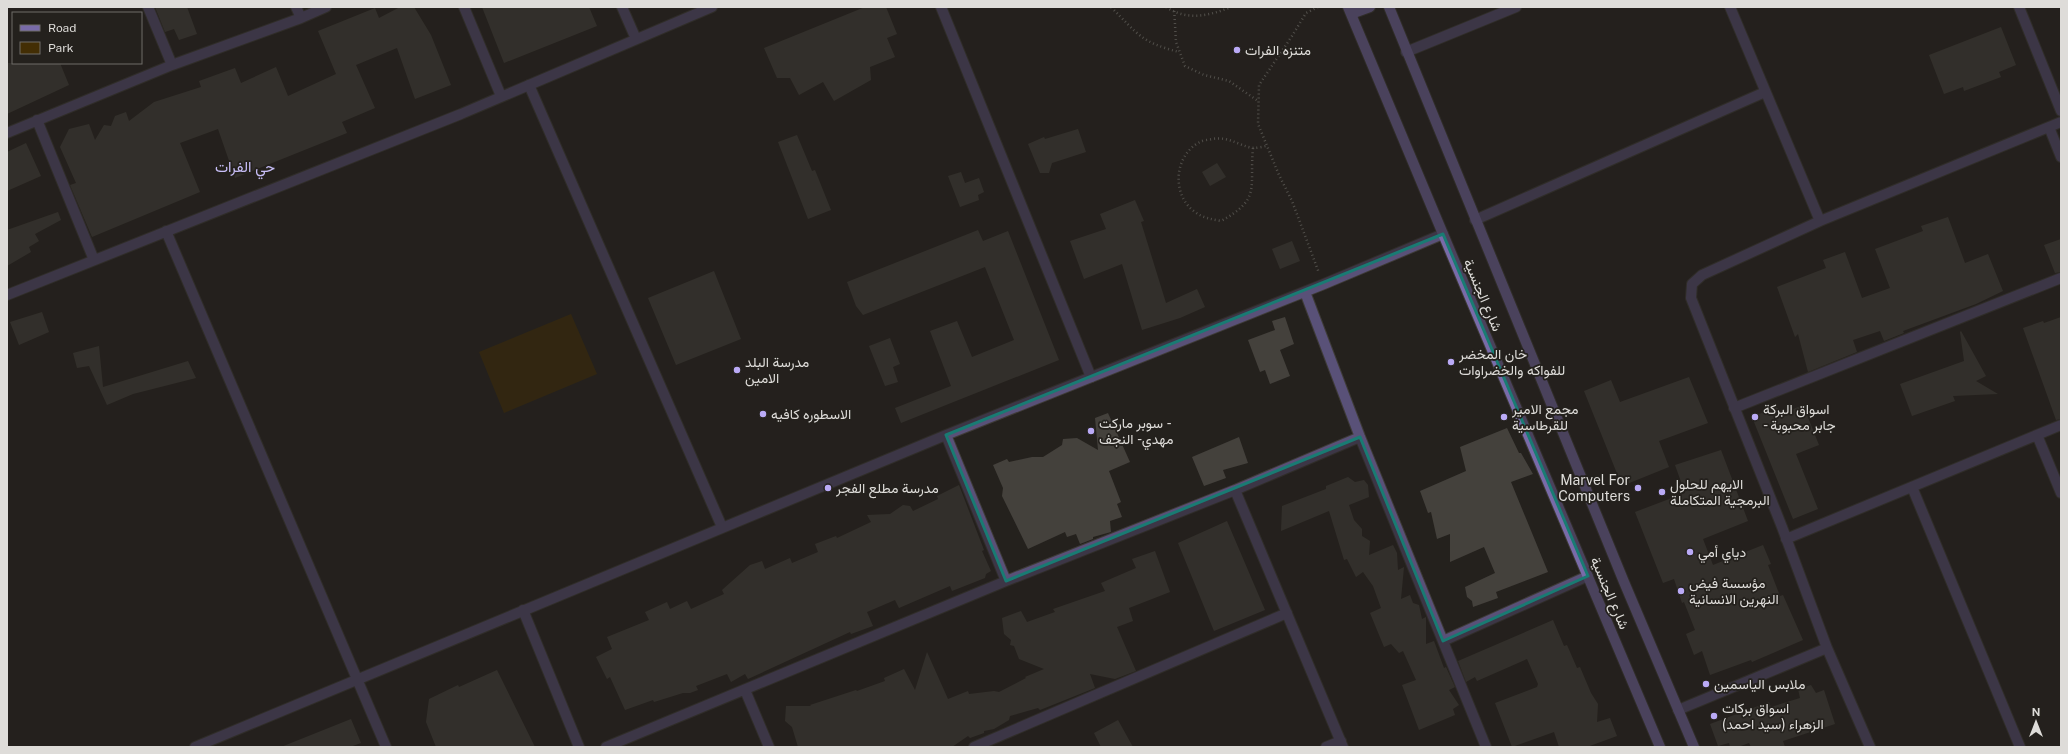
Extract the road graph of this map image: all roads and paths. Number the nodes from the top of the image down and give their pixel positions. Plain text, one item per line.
1 (148, 7) edge
2 (296, 7) edge
3 (326, 7) edge
4 (464, 7) edge
5 (622, 7) edge
6 (712, 7) edge
7 (941, 7) edge
8 (1111, 7) edge
9 (1166, 7) edge
10 (1174, 7) edge
11 (1231, 7) edge
12 (1318, 7) edge
13 (1370, 7) edge
14 (1389, 7) edge
15 (1516, 7) edge
16 (1730, 7) edge
17 (2019, 7) edge
18 (1350, 10) edge
19 (1174, 12) junction
20 (301, 18) junction
21 (636, 39) junction
22 (1180, 52) junction
23 (1406, 52) junction
24 (172, 65) junction
25 (529, 85) junction
26 (1765, 92) junction
27 (501, 96) junction
28 (1258, 101) junction
29 (2061, 111) edge
30 (37, 120) junction
31 (2061, 122) edge
32 (2049, 127) junction
33 (7, 133) edge
34 (1266, 146) junction
35 (1253, 148) junction
36 (2061, 157) edge
37 (1475, 220) junction
38 (1820, 221) junction
39 (166, 231) junction
40 (1443, 234) junction
41 (94, 260) junction
42 (2061, 278) edge
43 (1324, 284) junction
44 (1305, 292) junction
45 (7, 295) edge
46 (1092, 377) junction
47 (1734, 408) junction
48 (2061, 425) edge
49 (946, 435) junction
50 (2038, 435) junction
51 (1360, 437) junction
52 (1912, 487) junction
53 (1235, 490) junction
54 (2061, 493) edge
55 (722, 528) junction
56 (1786, 539) junction
57 (1588, 576) junction
58 (1006, 580) junction
59 (523, 610) junction
60 (1287, 613) junction
61 (1443, 641) junction
62 (1827, 648) junction
63 (358, 679) junction
64 (745, 690) junction
65 (1678, 710) junction
66 (1342, 744) edge
67 (195, 747) edge
68 (386, 747) edge
69 (579, 747) edge
70 (606, 747) edge
71 (769, 747) edge
72 (974, 747) edge
73 (1326, 747) edge
74 (1486, 747) edge
75 (1660, 747) edge
76 (1694, 747) edge
77 (1870, 747) edge
78 (2020, 747) edge

1 - 24 street
2 - 20 street
3 - 20 street
4 - 27 street
5 - 21 street
6 - 21 street
7 - 46 street
8 - 22 path
9 - 19 path
10 - 19 path
11 - 19 path
12 - 28 path
13 - 18 main road
14 - 23 main road, شارع الجنسية
15 - 23 street
16 - 26 street
17 - 29 street
18 - 40 main road, شارع الجنسية
19 - 22 path
20 - 24 street
21 - 25 street
22 - 28 path
23 - 37 main road, شارع الجنسية
24 - 30 street
25 - 27 street
25 - 55 street
26 - 37 street
26 - 38 street
27 - 39 street
28 - 34 path
30 - 33 street
30 - 41 street
31 - 32 street
32 - 36 street
32 - 38 street
34 - 35 path
34 - 43 path
35 - 35 path
37 - 65 main road, شارع الجنسية
38 - 47 street
39 - 41 street
39 - 63 street
40 - 43 street
40 - 57 main road, شارع الجنسية
41 - 45 street
42 - 47 street
43 - 44 street
44 - 46 street
44 - 51 street
46 - 49 street
47 - 56 street
48 - 50 street
49 - 55 street
49 - 58 street
50 - 52 street
50 - 54 street
51 - 53 street
51 - 61 street
52 - 56 street
52 - 78 street
53 - 58 street
53 - 60 street
55 - 59 street
56 - 62 street
57 - 61 street
57 - 75 main road, شارع الجنسية
58 - 64 street
59 - 63 street
59 - 69 street
60 - 66 street
60 - 72 street
61 - 74 street
62 - 65 street
62 - 77 street
63 - 67 street
63 - 68 street
64 - 70 street
64 - 71 street
65 - 76 main road, شارع الجنسية
66 - 73 street

